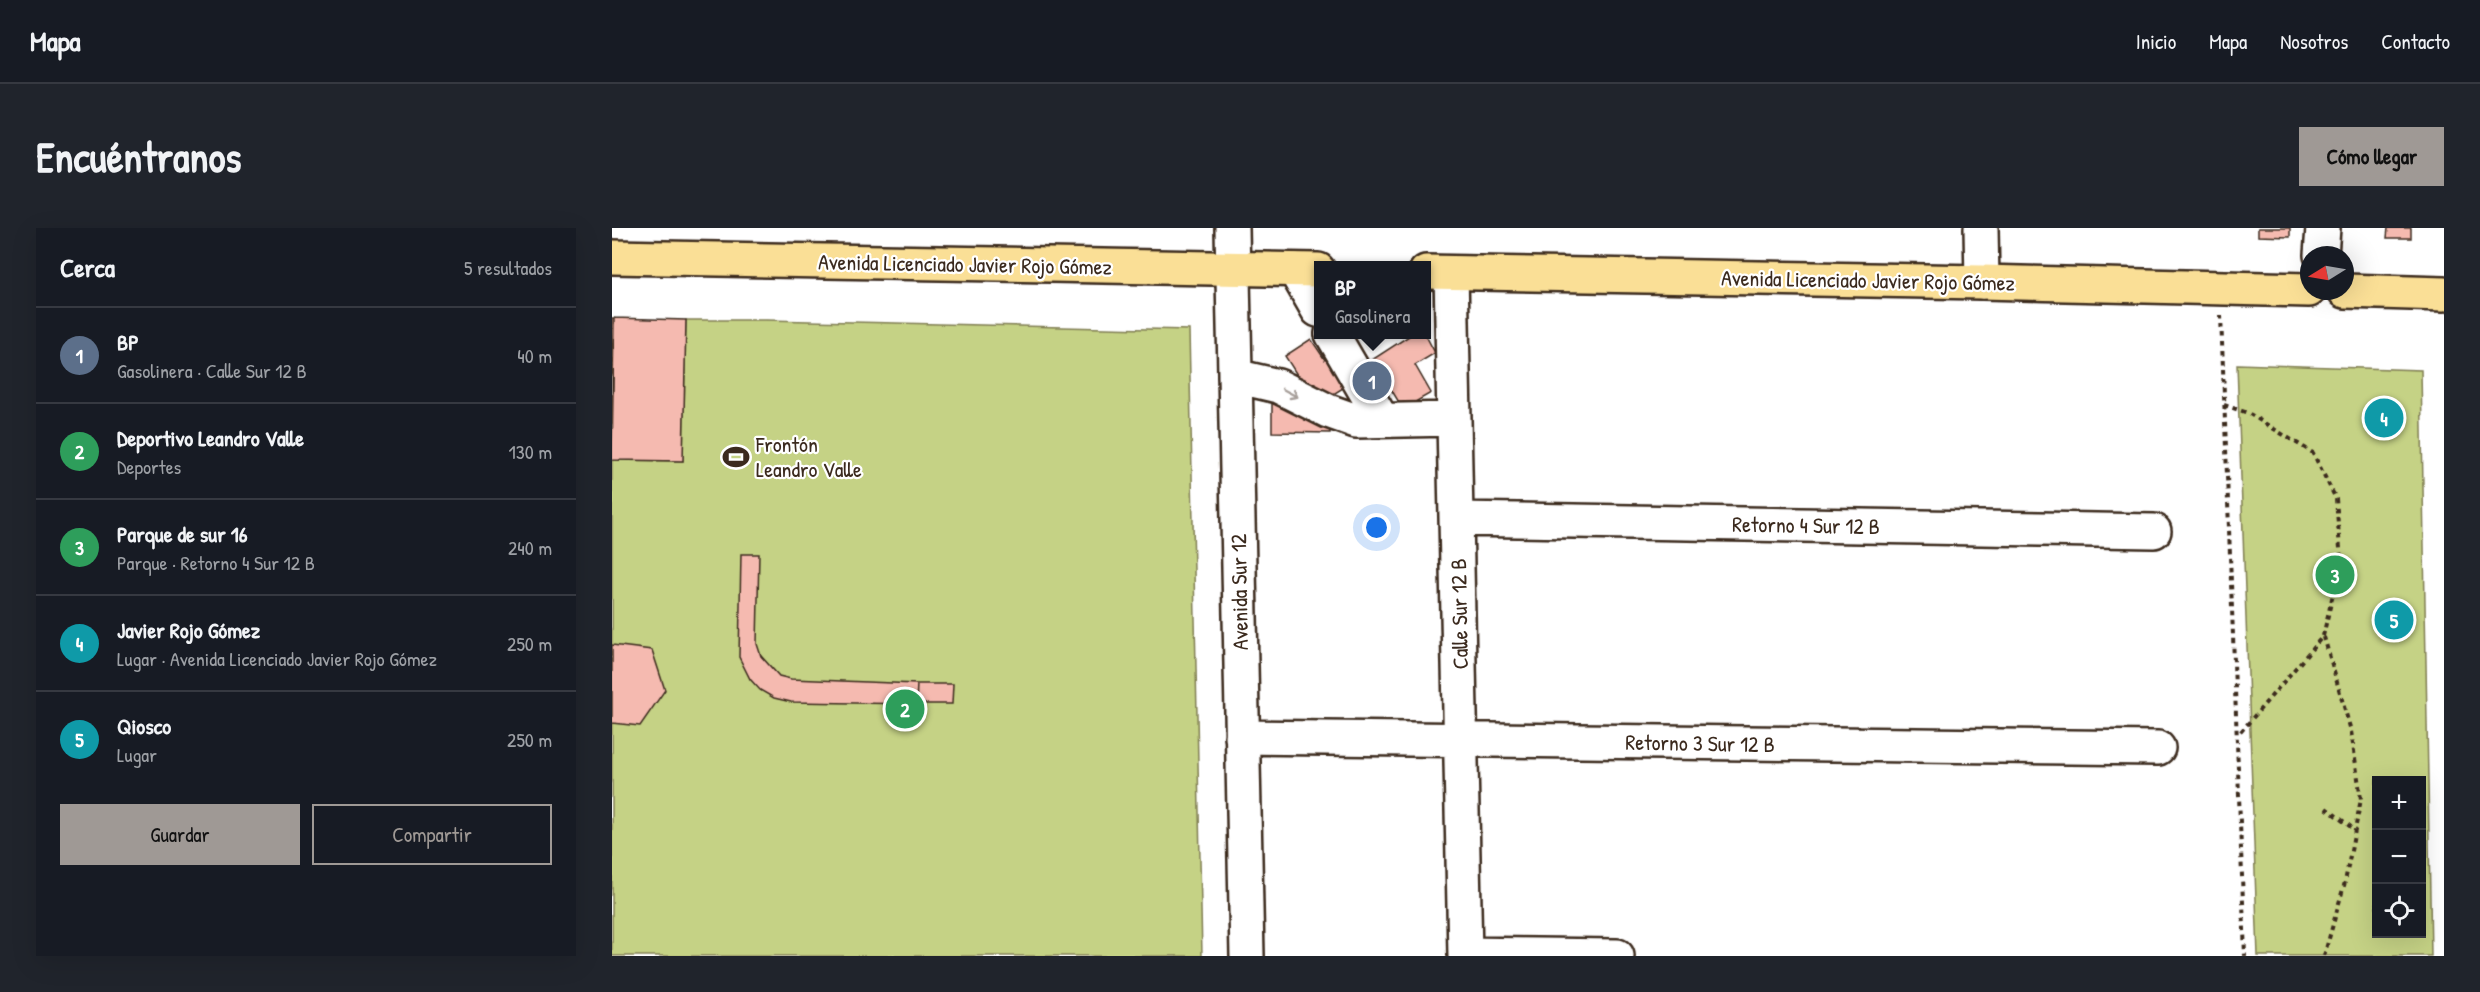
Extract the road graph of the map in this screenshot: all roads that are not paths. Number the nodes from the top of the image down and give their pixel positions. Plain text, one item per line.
1 (1232, 228) edge
2 (1981, 228) edge
3 (2323, 228) edge
4 (2322, 246) edge
5 (612, 257) edge
6 (1233, 268) junction
7 (1306, 270) edge
8 (1438, 273) edge
9 (1982, 282) junction
10 (2300, 290) edge
11 (2354, 291) edge
12 (2444, 294) edge
13 (1314, 297) edge
14 (1335, 339) edge
15 (1235, 376) junction
16 (1454, 419) junction
17 (1382, 420) junction
18 (1457, 519) junction
19 (2154, 531) dead end
20 (1242, 738) junction
21 (1462, 741) junction
22 (2158, 748) dead end
23 (1465, 955) edge
24 (1247, 956) edge
25 (1617, 956) edge

1 - 6 street, Avenida Sur 12
2 - 9 street
3 - 4 street
5 - 6 main road, Avenida Licenciado Javier Rojo Gómez
6 - 7 main road, Avenida Licenciado Javier Rojo Gómez
6 - 15 street, Avenida Sur 12
7 - 13 street
8 - 9 main road, Avenida Licenciado Javier Rojo Gómez
8 - 16 street, Calle Sur 12 B
9 - 10 main road, Avenida Licenciado Javier Rojo Gómez
11 - 12 main road
14 - 17 street
15 -> 17 street
15 - 20 street, Avenida Sur 12
16 - 17 street
16 - 18 street, Calle Sur 12 B
18 - 19 street, Retorno 4 Sur 12 B
18 - 21 street, Calle Sur 12 B
20 - 21 street, Retorno 3 Sur 12 B
20 - 24 street, Avenida Sur 12
21 - 22 street, Retorno 3 Sur 12 B
21 - 23 street, Calle Sur 12 B
23 - 25 street

